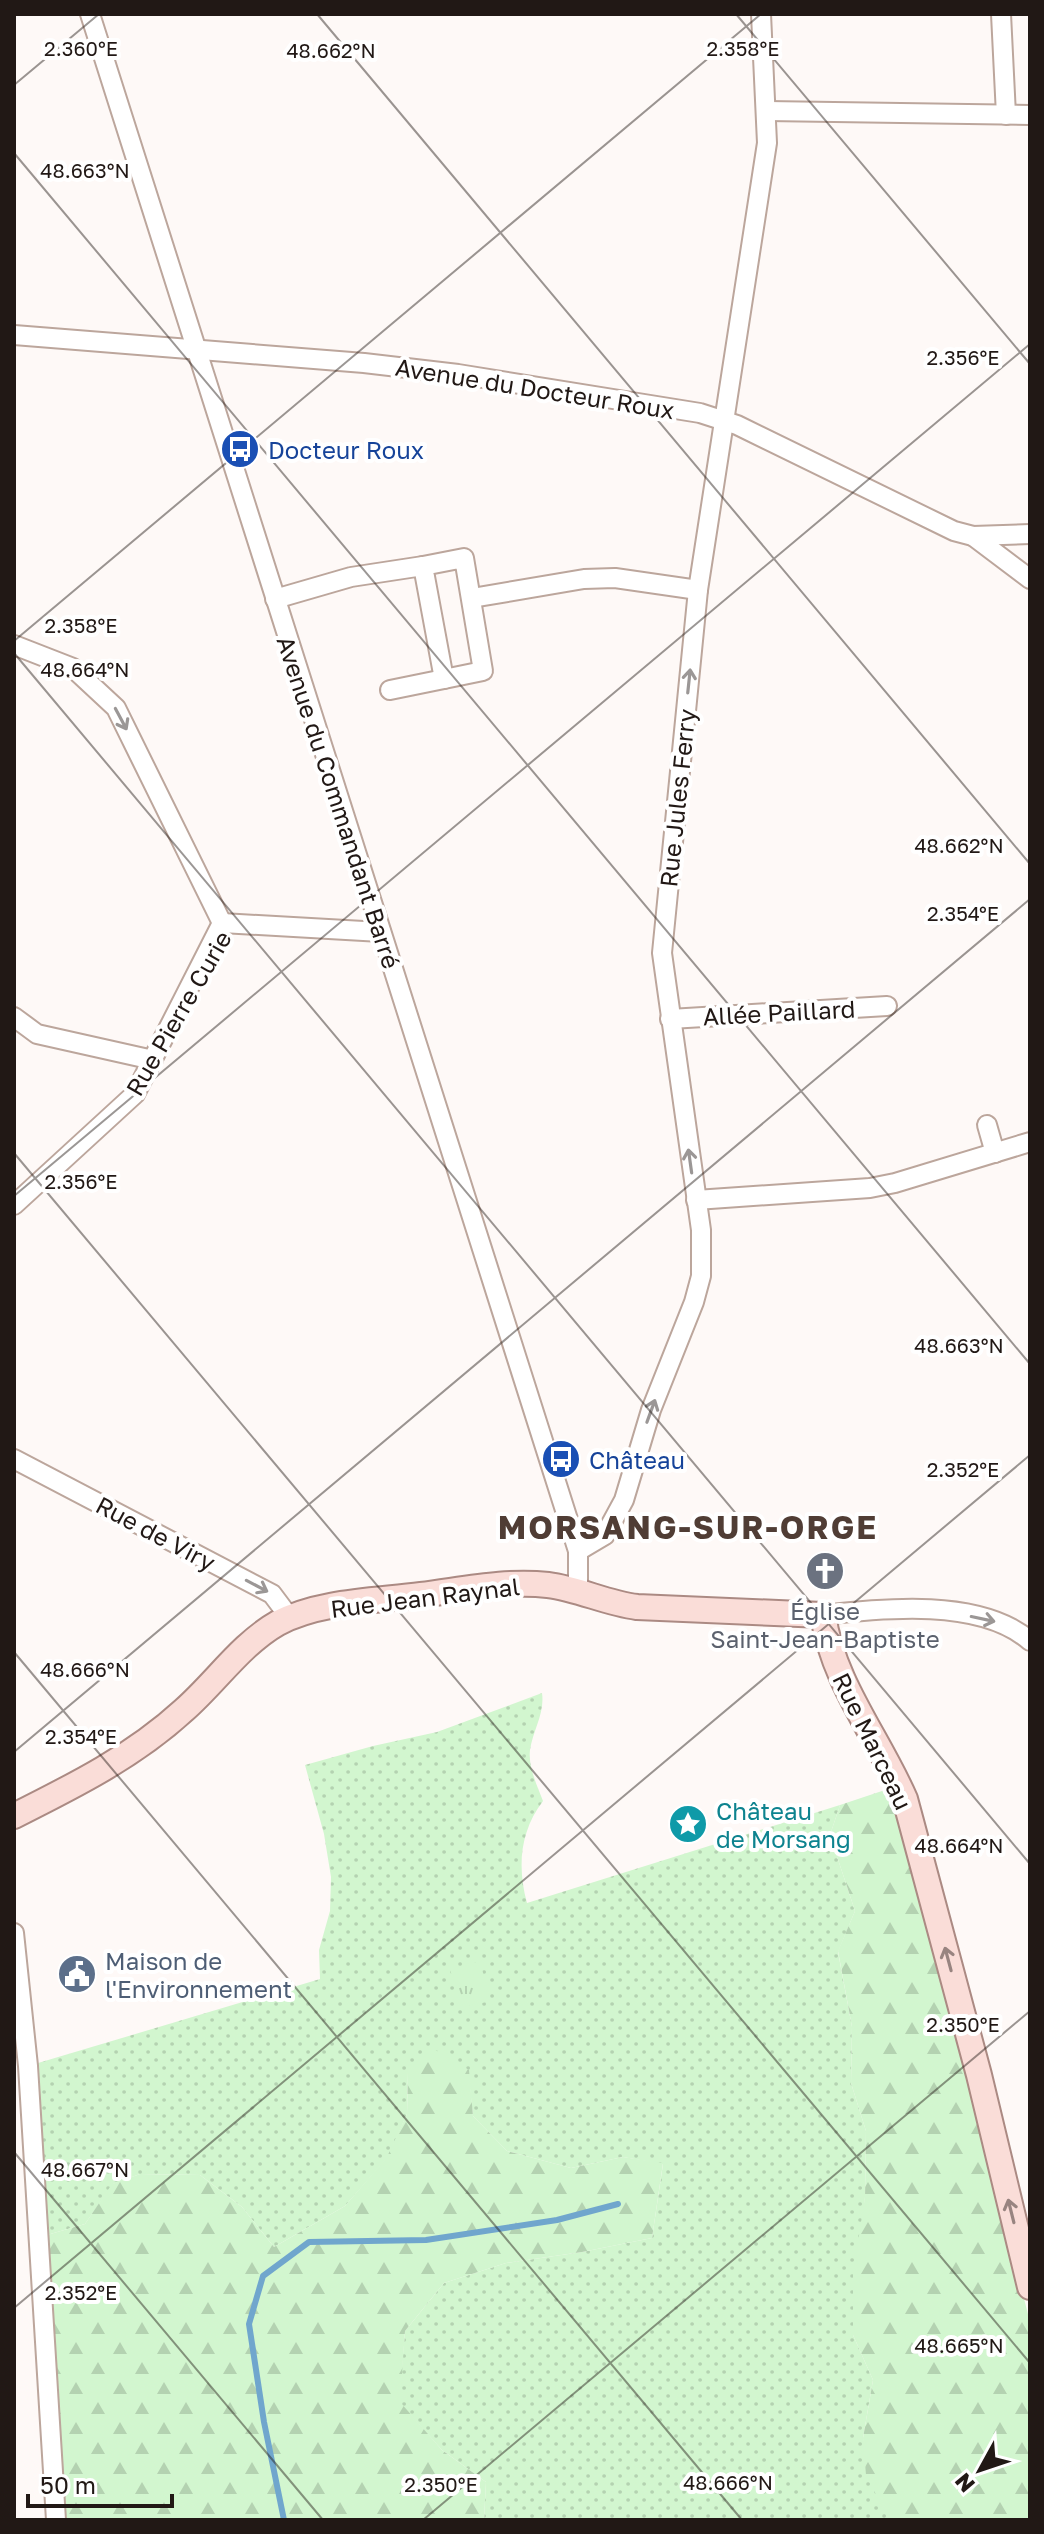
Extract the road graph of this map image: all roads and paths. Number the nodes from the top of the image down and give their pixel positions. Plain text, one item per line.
1 (90, 14) edge
2 (761, 14) edge
3 (1001, 14) edge
4 (767, 111) junction
5 (1006, 115) junction
6 (1030, 115) edge
7 (14, 335) edge
8 (196, 349) junction
9 (723, 419) junction
10 (1030, 534) edge
11 (973, 536) junction
12 (423, 566) junction
13 (1030, 579) edge
14 (698, 590) junction
15 (472, 598) junction
16 (275, 599) junction
17 (14, 645) edge
18 (444, 679) junction
19 (390, 690) dead end
20 (222, 923) junction
21 (381, 932) junction
22 (887, 1006) dead end
23 (14, 1017) edge
24 (670, 1019) junction
25 (153, 1060) junction
26 (987, 1125) dead end
27 (1030, 1142) edge
28 (995, 1153) junction
29 (696, 1200) junction
30 (14, 1205) edge
31 (14, 1459) edge
32 (578, 1551) junction
33 (578, 1591) junction
34 (823, 1615) junction
35 (290, 1618) junction
36 (1030, 1641) edge
37 (14, 1816) edge
38 (14, 1933) edge
39 (1030, 2287) edge
40 (56, 2520) edge

1 - 8 street, Avenue du Commandant Barré
2 - 4 street, Rue Jules Ferry
3 - 5 street
4 - 5 street
4 - 9 street, Rue Jules Ferry
5 - 6 street
7 - 8 street, Avenue du Docteur Roux
8 - 9 street, Avenue du Docteur Roux
8 - 16 street, Avenue du Commandant Barré
9 - 11 street, Avenue du Docteur Roux
9 - 14 street, Rue Jules Ferry
10 - 11 street, Avenue du Docteur Roux
11 - 13 street
12 - 15 street
12 - 16 street
12 - 18 street
14 - 15 street
24 -> 14 street, Rue Jules Ferry
15 - 18 street
16 - 21 street, Avenue du Commandant Barré
17 -> 20 street
18 - 19 street
20 - 21 street, Rue Pierre Curie
20 - 25 street, Rue Pierre Curie
21 - 32 street, Avenue du Commandant Barré
22 - 24 street, Allée Paillard
23 - 25 street
29 -> 24 street, Rue Jules Ferry
25 - 30 street, Rue Pierre Curie
26 - 28 street
27 - 28 street
28 - 29 street
32 -> 29 street, Rue Jules Ferry
31 -> 35 street, Rue de Viry
32 - 33 street, Avenue du Commandant Barré
33 - 34 main road, Rue Jean Raynal
33 - 35 main road, Rue Jean Raynal
34 -> 36 street, Rue Jean Raynal
39 -> 34 main road, Rue Marceau
35 - 37 main road, Rue Jean Raynal
38 - 40 street

